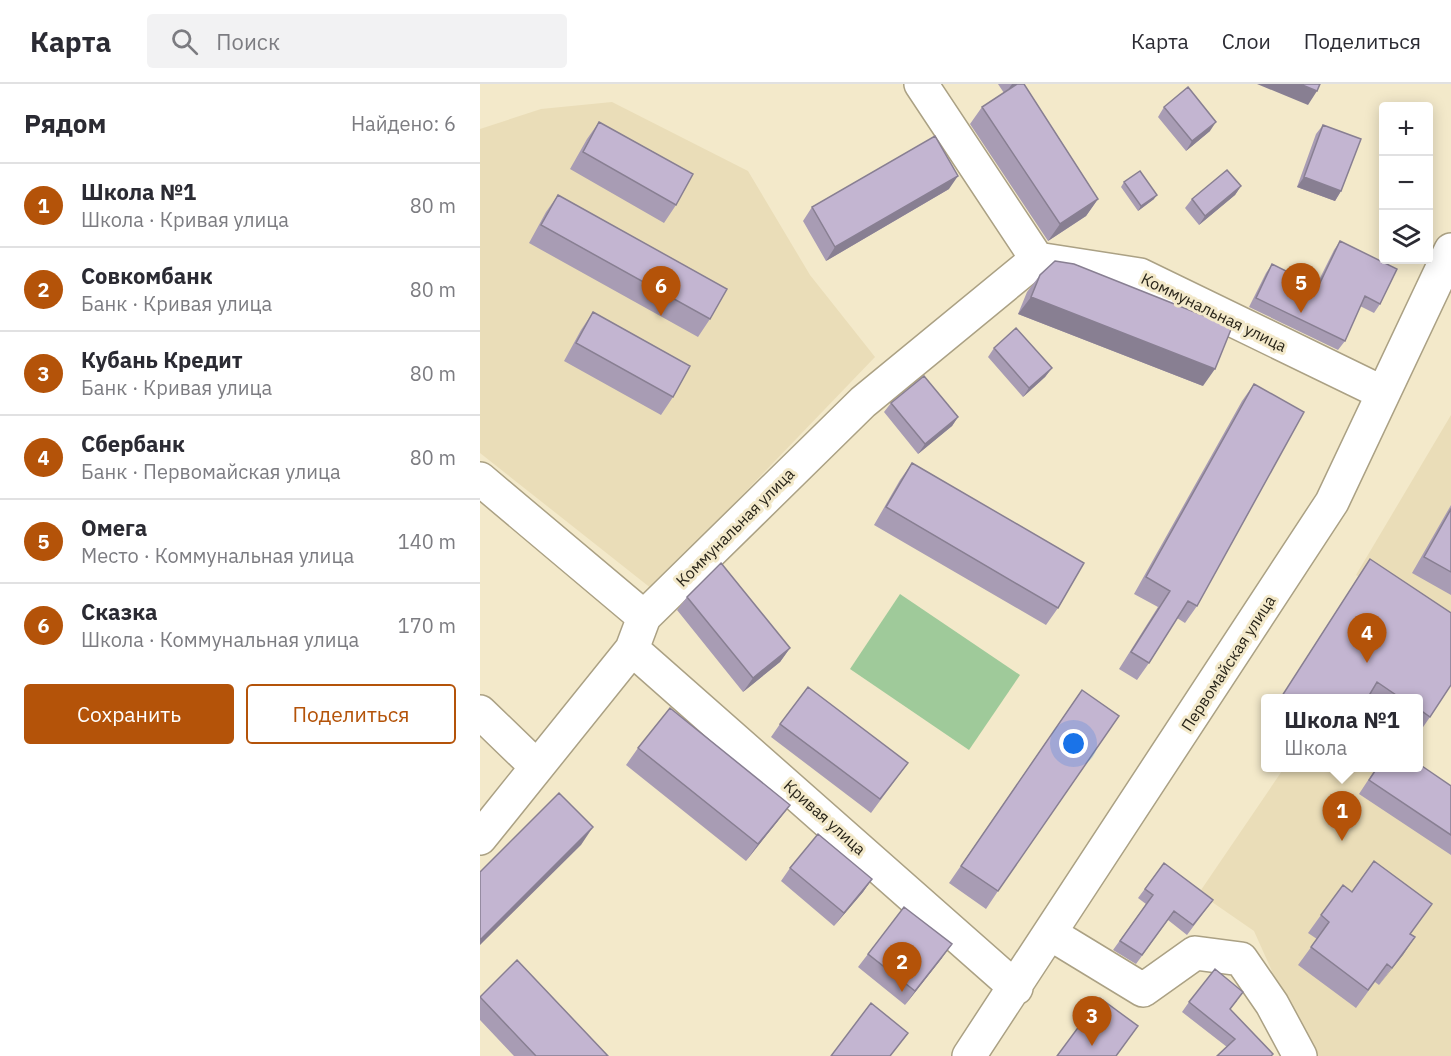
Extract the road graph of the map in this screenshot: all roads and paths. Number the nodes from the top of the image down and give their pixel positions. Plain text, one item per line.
1 (921, 84) edge
2 (1451, 250) edge
3 (1037, 259) junction
4 (1383, 393) junction
5 (480, 479) edge
6 (644, 617) junction
7 (632, 649) junction
8 (480, 712) edge
9 (537, 767) junction
10 (480, 838) edge
11 (1051, 934) junction
12 (1016, 988) junction
13 (969, 1056) edge
14 (1300, 1056) edge

1 - 3 street
2 - 4 street, Первомайская улица
3 - 4 street, Коммунальная улица
3 - 6 street, Коммунальная улица
4 - 11 street, Первомайская улица
5 - 6 street
6 - 7 street, Коммунальная улица
7 - 9 street, Коммунальная улица
7 - 12 street, Кривая улица
8 - 9 street
9 - 10 street, Коммунальная улица
11 - 12 street, Первомайская улица
11 - 14 street
12 - 13 street, Первомайская улица

